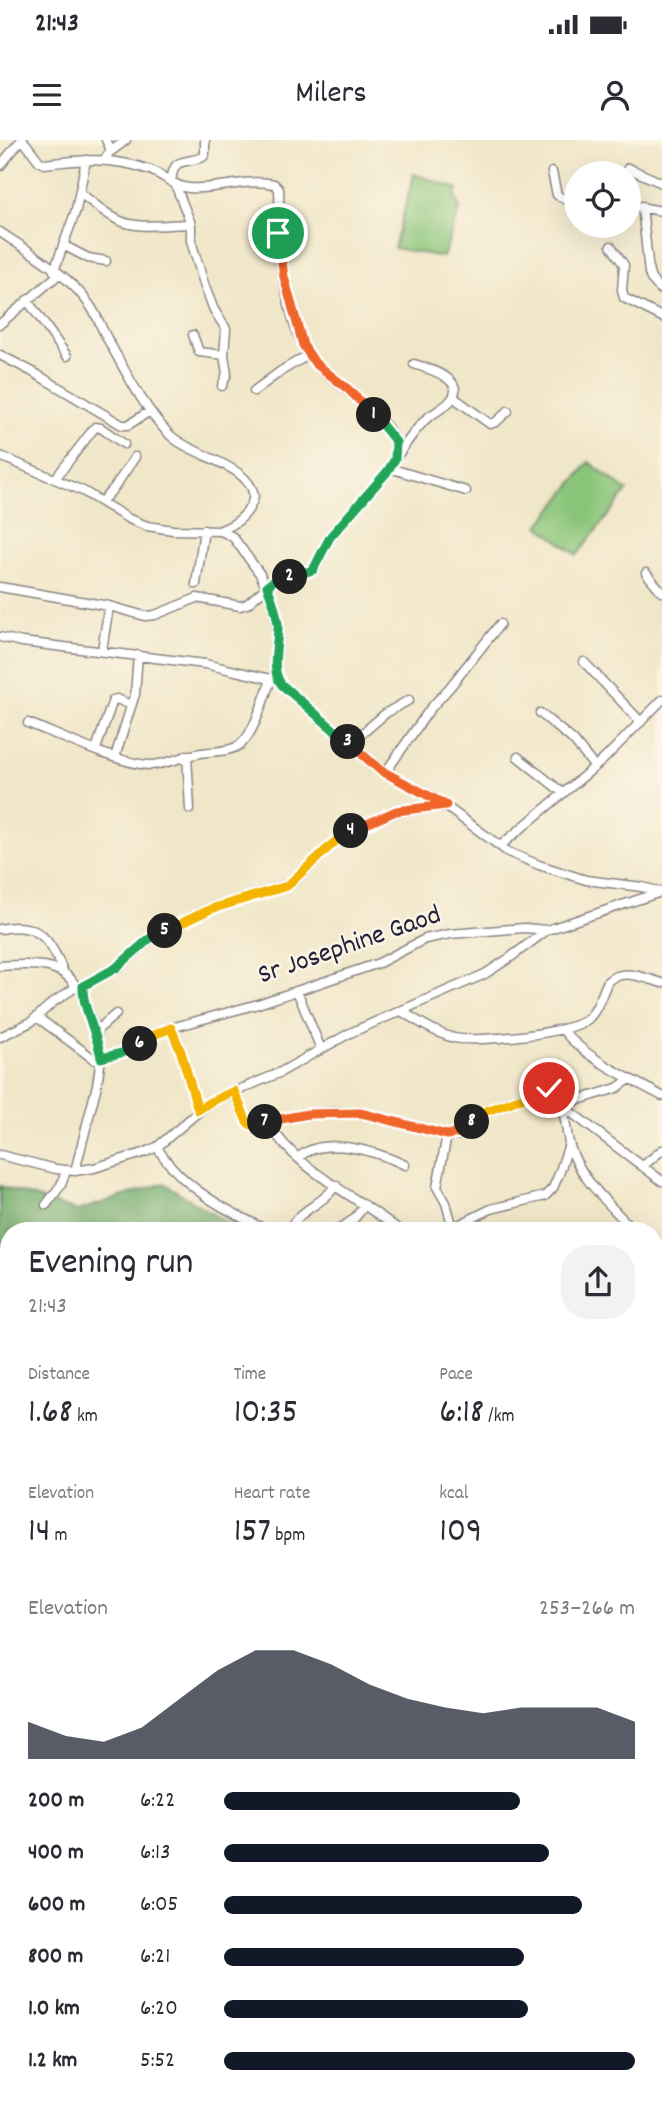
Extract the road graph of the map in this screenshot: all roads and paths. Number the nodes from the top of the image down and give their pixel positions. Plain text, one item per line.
1 (22, 140) edge
2 (106, 140) edge
3 (126, 140) edge
4 (205, 140) edge
5 (108, 156) junction
6 (86, 160) junction
7 (0, 166) edge
8 (552, 172) dead end
9 (641, 174) edge
10 (173, 183) junction
11 (662, 183) edge
12 (80, 193) junction
13 (564, 199) edge
14 (642, 206) joint
15 (662, 211) edge
16 (191, 224) junction
17 (0, 232) edge
18 (64, 245) junction
19 (611, 246) dead end
20 (106, 261) dead end
21 (56, 273) junction
22 (662, 291) edge
23 (27, 300) junction
24 (662, 317) edge
25 (0, 324) edge
26 (193, 335) dead end
27 (0, 355) edge
28 (224, 355) junction
29 (308, 355) junction
30 (67, 356) dead end
31 (414, 364) dead end
32 (222, 386) dead end
33 (254, 391) dead end
34 (453, 397) junction
35 (150, 411) junction
36 (508, 411) dead end
37 (124, 444) dead end
38 (0, 456) edge
39 (135, 457) dead end
40 (395, 459) junction
41 (389, 468) junction
42 (55, 479) junction
43 (466, 491) dead end
44 (101, 502) junction
45 (204, 530) junction
46 (218, 531) junction
47 (646, 573) dead end
48 (196, 584) dead end
49 (267, 586) junction
50 (0, 587) edge
51 (662, 592) edge
52 (109, 606) junction
53 (500, 624) dead end
54 (0, 637) edge
55 (102, 650) junction
56 (138, 655) junction
57 (584, 662) dead end
58 (275, 680) junction
59 (409, 700) dead end
60 (662, 700) edge
61 (131, 705) junction
62 (540, 713) dead end
63 (641, 722) junction
64 (28, 723) dead end
65 (350, 744) junction
66 (96, 749) junction
67 (187, 755) junction
68 (115, 757) junction
69 (518, 757) dead end
70 (594, 766) junction
71 (385, 773) junction
72 (563, 793) junction
73 (446, 805) junction
74 (190, 810) dead end
75 (500, 846) junction
76 (661, 892) edge
77 (0, 929) edge
78 (547, 930) junction
79 (0, 966) edge
80 (63, 971) junction
81 (662, 983) edge
82 (80, 987) junction
83 (297, 991) junction
84 (401, 1011) junction
85 (116, 1014) dead end
86 (37, 1017) junction
87 (171, 1028) junction
88 (563, 1030) junction
89 (96, 1031) junction
90 (0, 1037) edge
91 (321, 1049) junction
92 (101, 1058) junction
93 (630, 1079) junction
94 (234, 1091) junction
95 (662, 1096) edge
96 (561, 1105) junction
97 (198, 1110) junction
98 (268, 1122) junction
99 (447, 1135) junction
100 (569, 1144) junction
101 (157, 1147) junction
102 (662, 1150) edge
103 (0, 1155) edge
104 (298, 1158) junction
105 (405, 1166) dead end
106 (643, 1166) junction
107 (70, 1171) junction
108 (662, 1181) edge
109 (336, 1185) junction
110 (46, 1205) dead end
111 (365, 1205) junction
112 (250, 1222) edge
113 (293, 1222) edge
114 (350, 1222) edge
115 (388, 1222) edge
116 (450, 1222) edge
117 (465, 1222) edge
118 (626, 1222) edge

1 - 6 street
1 - 7 street
2 - 5 street
3 - 5 street
4 - 10 street
5 - 6 street
5 - 10 street
6 - 12 street
8 - 13 street
9 - 11 street
10 - 16 street
10 - 29 street
12 - 16 street
12 - 18 street
14 - 15 street
14 - 22 street
16 - 28 street
17 - 21 street
18 - 20 street
18 - 21 street
19 - 24 street
21 - 23 street
21 - 35 street
23 - 25 street
23 - 30 street
26 - 28 street
27 - 35 street
28 - 32 street
29 - 33 street
29 - 40 street
31 - 34 street
34 - 36 street
34 - 40 street
35 - 46 street
37 - 42 street
38 - 42 street
39 - 44 street
40 - 41 street
41 - 43 street
41 - 49 street
42 - 44 street
44 - 45 street
45 - 46 street
45 - 48 street
46 - 49 street
47 - 51 street
49 - 52 street
49 - 58 street
50 - 52 street
52 - 55 street
53 - 71 street
54 - 55 street
55 - 56 street
56 - 58 street
56 - 61 street
57 - 63 street
58 - 65 street
58 - 67 street
59 - 65 street
60 - 63 street
61 - 66 street
61 - 68 street
62 - 70 street
63 - 70 street
64 - 66 street
65 - 71 street
66 - 68 street
67 - 68 street
67 - 74 street
69 - 72 street
70 - 72 street
71 - 73 street
72 - 75 street
73 - 75 street
73 - 82 street
75 - 76 street
76 - 78 street, Sr Josephine Gaod
77 - 80 street
78 - 83 street, Sr Josephine Gaod
78 - 84 street
79 - 80 street
80 - 82 street
81 - 88 street
82 - 86 street
82 - 89 street
83 - 87 street, Sr Josephine Gaod
83 - 91 street
84 - 88 street
84 - 91 street
85 - 89 street
86 - 90 street
86 - 92 street
87 - 92 street, Sr Josephine Gaod
87 - 97 street
88 - 93 street
89 - 92 street
91 - 94 street
92 - 107 street
93 - 95 street
93 - 96 street
94 - 97 street
94 - 98 street
96 - 99 street
96 - 100 street
96 - 106 street
97 - 101 street
98 - 99 street
98 - 104 street
99 - 116 street
100 - 117 street
100 - 118 street
101 - 107 street
101 - 112 street
102 - 106 street
103 - 107 street
104 - 105 street
104 - 109 street
106 - 108 street
107 - 110 street
109 - 111 street
109 - 113 street
111 - 114 street
111 - 115 street

